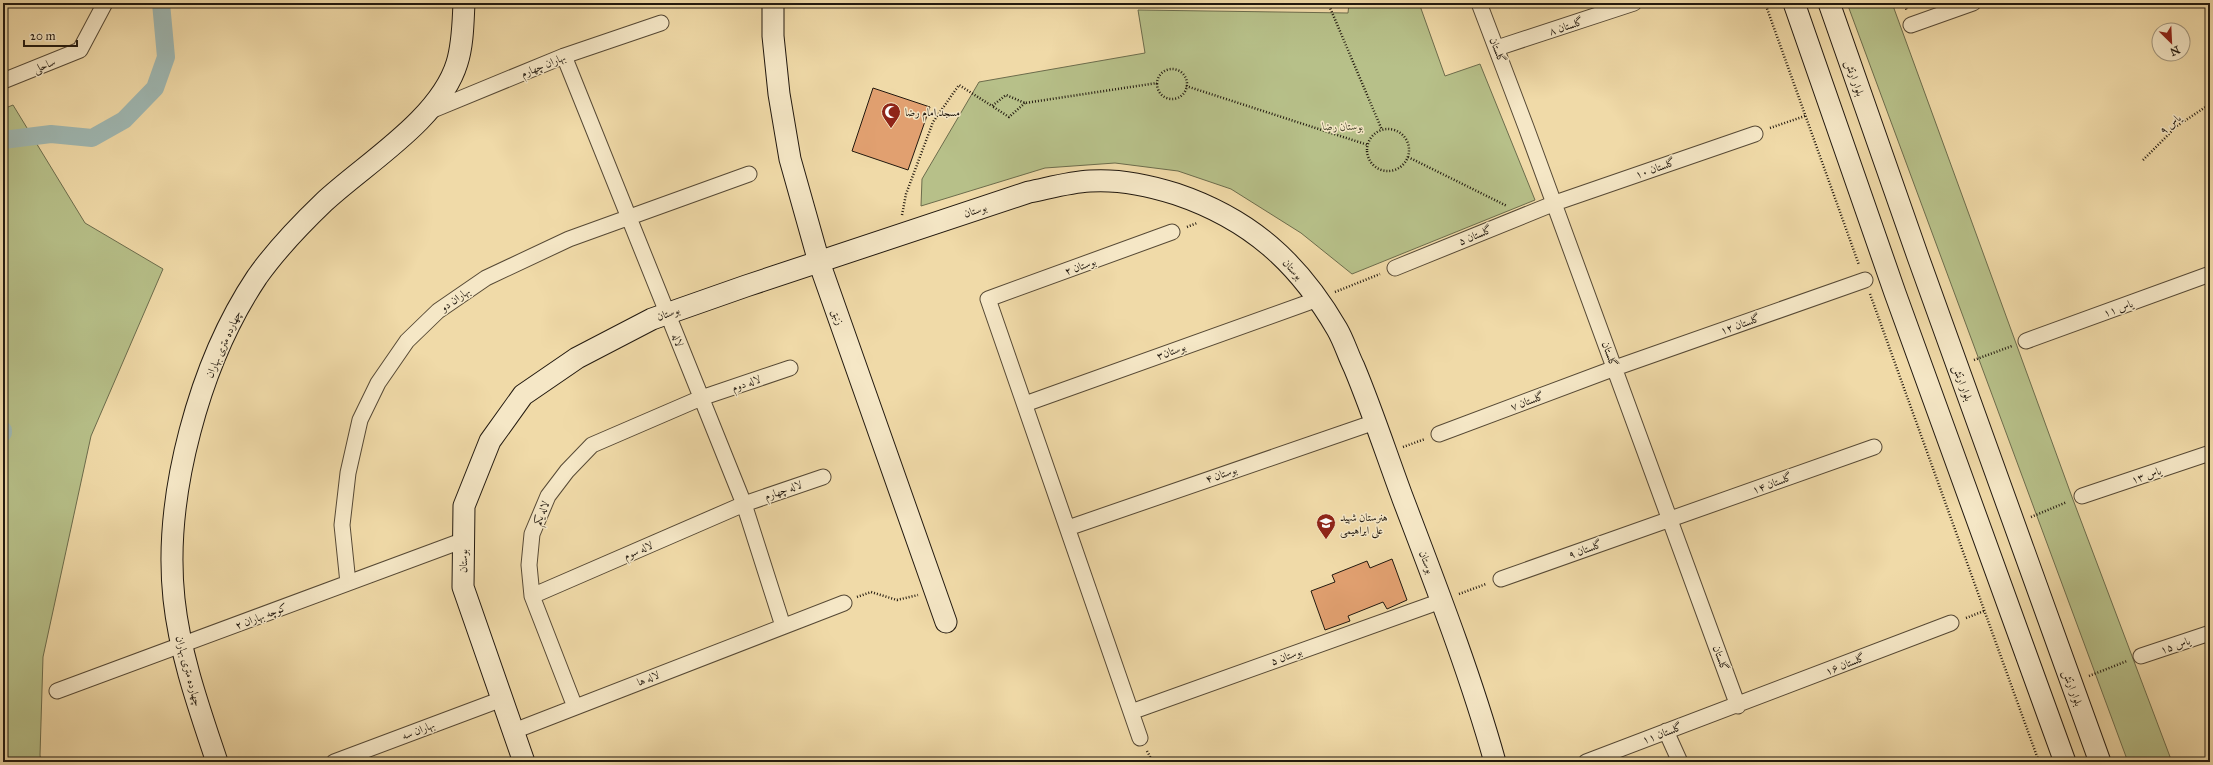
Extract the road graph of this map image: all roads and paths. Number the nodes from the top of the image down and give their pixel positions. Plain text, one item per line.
1 (105, 3) edge
2 (464, 3) edge
3 (773, 3) edge
4 (1328, 3) edge
5 (1479, 3) edge
6 (1634, 3) edge
7 (1765, 3) edge
8 (1794, 3) edge
9 (1829, 3) edge
10 (1973, 3) edge
11 (661, 23) dead end
12 (1911, 25) dead end
13 (1497, 48) junction
14 (564, 56) junction
15 (3, 81) edge
16 (1157, 83) junction
17 (1186, 86) junction
18 (1025, 103) junction
19 (2210, 104) edge
20 (992, 106) junction
21 (427, 112) junction
22 (1805, 116) junction
23 (1382, 130) junction
24 (1755, 134) joint
25 (1368, 145) junction
26 (1408, 157) junction
27 (2143, 160) dead end
28 (749, 174) dead end
29 (1554, 203) junction
30 (1525, 215) junction
31 (628, 218) junction
32 (1172, 232) dead end
33 (897, 236) junction
34 (1918, 257) junction
35 (819, 262) junction
36 (1395, 268) joint
37 (1886, 269) junction
38 (2210, 274) edge
39 (1864, 280) junction
40 (1318, 299) junction
41 (667, 313) junction
42 (2026, 341) joint
43 (1957, 366) junction
44 (790, 368) dead end
45 (1615, 368) junction
46 (701, 398) junction
47 (1025, 404) junction
48 (1375, 422) junction
49 (1439, 434) joint
50 (1874, 447) dead end
51 (2210, 453) edge
52 (1386, 454) junction
53 (822, 476) dead end
54 (2082, 496) joint
55 (744, 504) junction
56 (1670, 519) junction
57 (2014, 524) junction
58 (1068, 528) junction
59 (464, 540) junction
60 (1500, 579) joint
61 (348, 583) junction
62 (936, 592) junction
63 (532, 596) junction
64 (1441, 600) junction
65 (844, 602) joint
66 (946, 622) dead end
67 (1951, 623) dead end
68 (783, 626) junction
69 (2210, 633) edge
70 (181, 646) junction
71 (2141, 656) joint
72 (2071, 682) junction
73 (58, 691) dead end
74 (502, 699) junction
75 (1738, 706) junction
76 (575, 707) junction
77 (1131, 712) junction
78 (514, 731) junction
79 (1666, 731) junction
80 (1140, 738) dead end
81 (217, 762) edge
82 (334, 762) edge
83 (524, 762) edge
84 (1495, 762) edge
85 (1586, 762) edge
86 (1680, 762) edge
87 (2039, 762) edge
88 (2065, 762) edge
89 (2100, 762) edge

1 - 15 street, ساحلی
2 - 21 street, چهارده متری بهاران
3 - 35 street, زنبق
4 - 23 path
5 - 13 street, گلستان
6 - 13 street, گلستان ۸
7 - 22 path
8 - 37 street
9 - 34 street, بلوار ارتش
10 - 12 street
11 - 14 street, بهاران چهارم
13 - 29 street, گلستان
14 - 21 street, بهاران چهارم
14 - 31 street, لاله
16 - 17 path
16 - 17 path
16 - 18 path
17 - 25 path
18 - 20 path
18 - 20 path
19 - 27 path, یاس ۹
20 - 33 path
21 - 70 street, چهارده متری بهاران
22 - 24 path
22 - 39 path
23 - 25 path
23 - 26 path
24 - 29 street, گلستان ۱۰
25 - 26 path
26 - 30 path
28 - 31 street, بهاران دو
29 - 30 street, گلستان ۵
29 - 45 street, گلستان
30 - 36 street, گلستان ۵
31 - 41 street, لاله
31 - 61 street, بهاران دو
32 - 47 street, بوستان ۲
33 - 35 street, بوستان
33 - 40 street, بوستان
34 - 37 street
34 - 43 street, بلوار ارتش
35 - 41 street, بوستان
35 - 62 street, زنبق
36 - 40 path
37 - 88 street
38 - 42 street, یاس ۱۱
39 - 45 street, گلستان ۱۲
39 - 87 path
40 - 47 street, بوستان۳
40 - 48 street, بوستان
41 - 46 street, لاله
41 - 59 street, بوستان
42 - 43 path
43 - 57 street, بلوار ارتش
44 - 46 street, لاله دوم
45 - 49 street, گلستان ۷
45 - 56 street, گلستان
46 - 55 street, لاله
46 - 63 street, لاله یکم
47 - 58 street
48 - 52 street, بوستان
48 - 58 street, بوستان ۴
49 - 52 path
50 - 56 street, گلستان ۱۴
51 - 54 street, یاس ۱۳
52 - 64 street, بوستان
53 - 55 street, لاله چهارم
54 - 57 path
55 - 63 street, لاله سوم
55 - 68 street, لاله
56 - 60 street, گلستان ۹
56 - 75 street, گلستان
57 - 72 street, بلوار ارتش
58 - 77 street
59 - 61 street, کوچه بهاران ۲
59 - 74 street, بوستان
60 - 64 path
61 - 70 street, کوچه بهاران ۲
62 - 65 path
62 - 66 street, زنبق
63 - 76 street, لاله یکم
64 - 77 street, بوستان ۵
64 - 84 street, بوستان
65 - 68 street
67 - 75 street, گلستان ۱۶
68 - 76 street, لاله ها
69 - 71 street, یاس ۱۵
70 - 73 street, کوچه بهاران ۲
70 - 81 street, چهارده متری بهاران
71 - 72 path
72 - 89 street, بلوار ارتش
74 - 78 street, بوستان
74 - 82 street, بهاران سه
75 - 79 street, گلستان ۱۱
76 - 78 street, لاله ها
77 - 80 street
78 - 83 street, بوستان
79 - 85 street, گلستان ۱۱
79 - 86 street

